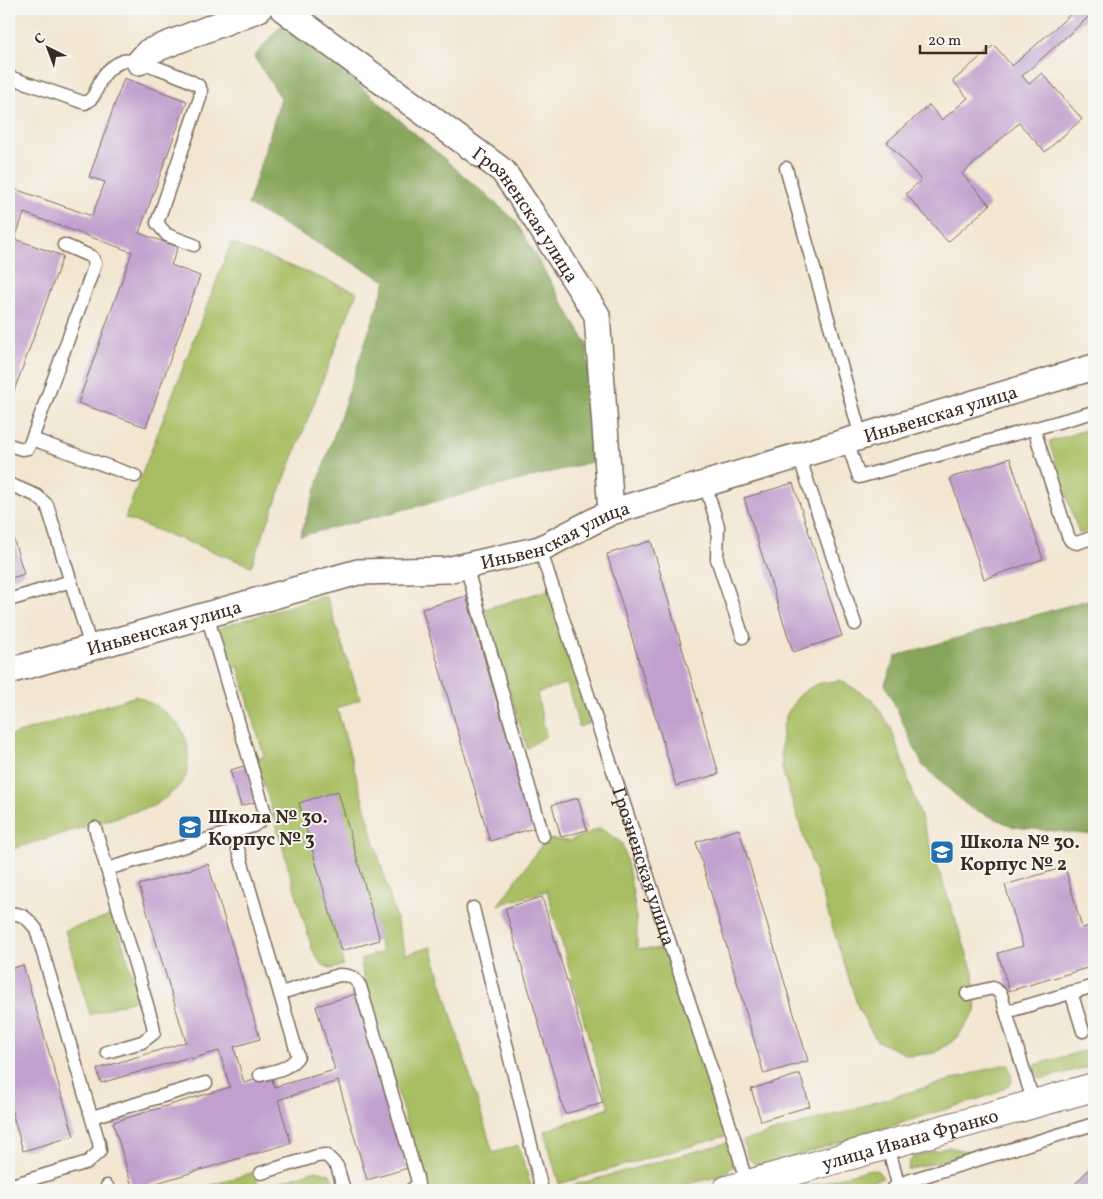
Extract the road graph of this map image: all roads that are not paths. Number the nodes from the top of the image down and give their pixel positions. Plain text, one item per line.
1 (259, 9) edge
2 (283, 9) edge
3 (138, 62) junction
4 (9, 77) edge
5 (786, 168) dead end
6 (64, 245) dead end
7 (194, 245) dead end
8 (1094, 367) edge
9 (1094, 412) edge
10 (1034, 429) junction
11 (854, 439) junction
12 (32, 440) junction
13 (9, 445) edge
14 (799, 456) junction
15 (135, 476) dead end
16 (9, 484) edge
17 (705, 484) junction
18 (611, 512) junction
19 (1094, 537) edge
20 (540, 549) junction
21 (466, 566) junction
22 (71, 581) junction
23 (9, 600) edge
24 (207, 615) junction
25 (854, 624) dead end
26 (743, 637) dead end
27 (91, 648) junction
28 (9, 671) edge
29 (95, 828) dead end
30 (233, 832) junction
31 (543, 836) dead end
32 (107, 870) junction
33 (473, 908) dead end
34 (9, 914) edge
35 (1094, 986) edge
36 (1071, 992) junction
37 (281, 993) junction
38 (967, 994) dead end
39 (1006, 1012) junction
40 (1083, 1032) dead end
41 (107, 1052) dead end
42 (260, 1075) dead end
43 (206, 1083) dead end
44 (1094, 1087) edge
45 (1034, 1104) junction
46 (92, 1117) junction
47 (1094, 1124) edge
48 (888, 1146) junction
49 (261, 1174) dead end
50 (14, 1187) edge
51 (895, 1187) edge
52 (737, 1188) edge
53 (344, 1190) edge
54 (411, 1190) edge
55 (542, 1190) edge

1 - 3 street
2 - 18 street, Грозненская улица
3 - 4 lane
3 - 7 lane
5 - 11 lane
6 - 12 lane
8 - 11 street, Иньвенская улица
9 - 10 lane
10 - 11 lane
10 - 19 lane
11 - 14 street, Иньвенская улица
12 - 13 lane
12 - 15 lane
14 - 17 street, Иньвенская улица
14 - 25 lane
16 - 22 lane
17 - 18 street, Иньвенская улица
17 - 26 lane
18 - 20 street, Иньвенская улица
20 - 21 street, Иньвенская улица
20 - 52 lane, Грозненская улица
21 - 24 street, Иньвенская улица
21 - 31 lane
22 - 23 lane
22 - 27 lane
24 - 27 street, Иньвенская улица
24 - 30 lane
27 - 28 street, Иньвенская улица
29 - 32 lane
30 - 32 lane
30 - 37 lane
32 - 41 lane
33 - 55 lane
34 - 46 lane
35 - 36 lane
36 - 39 lane
36 - 40 lane
37 - 42 lane
37 - 54 lane
38 - 39 lane
39 - 45 lane
43 - 46 lane
44 - 45 street, улица Ивана Франко
45 - 48 street, улица Ивана Франко
46 - 50 lane
47 - 51 lane
48 - 51 lane
48 - 52 street, улица Ивана Франко
49 - 53 lane

